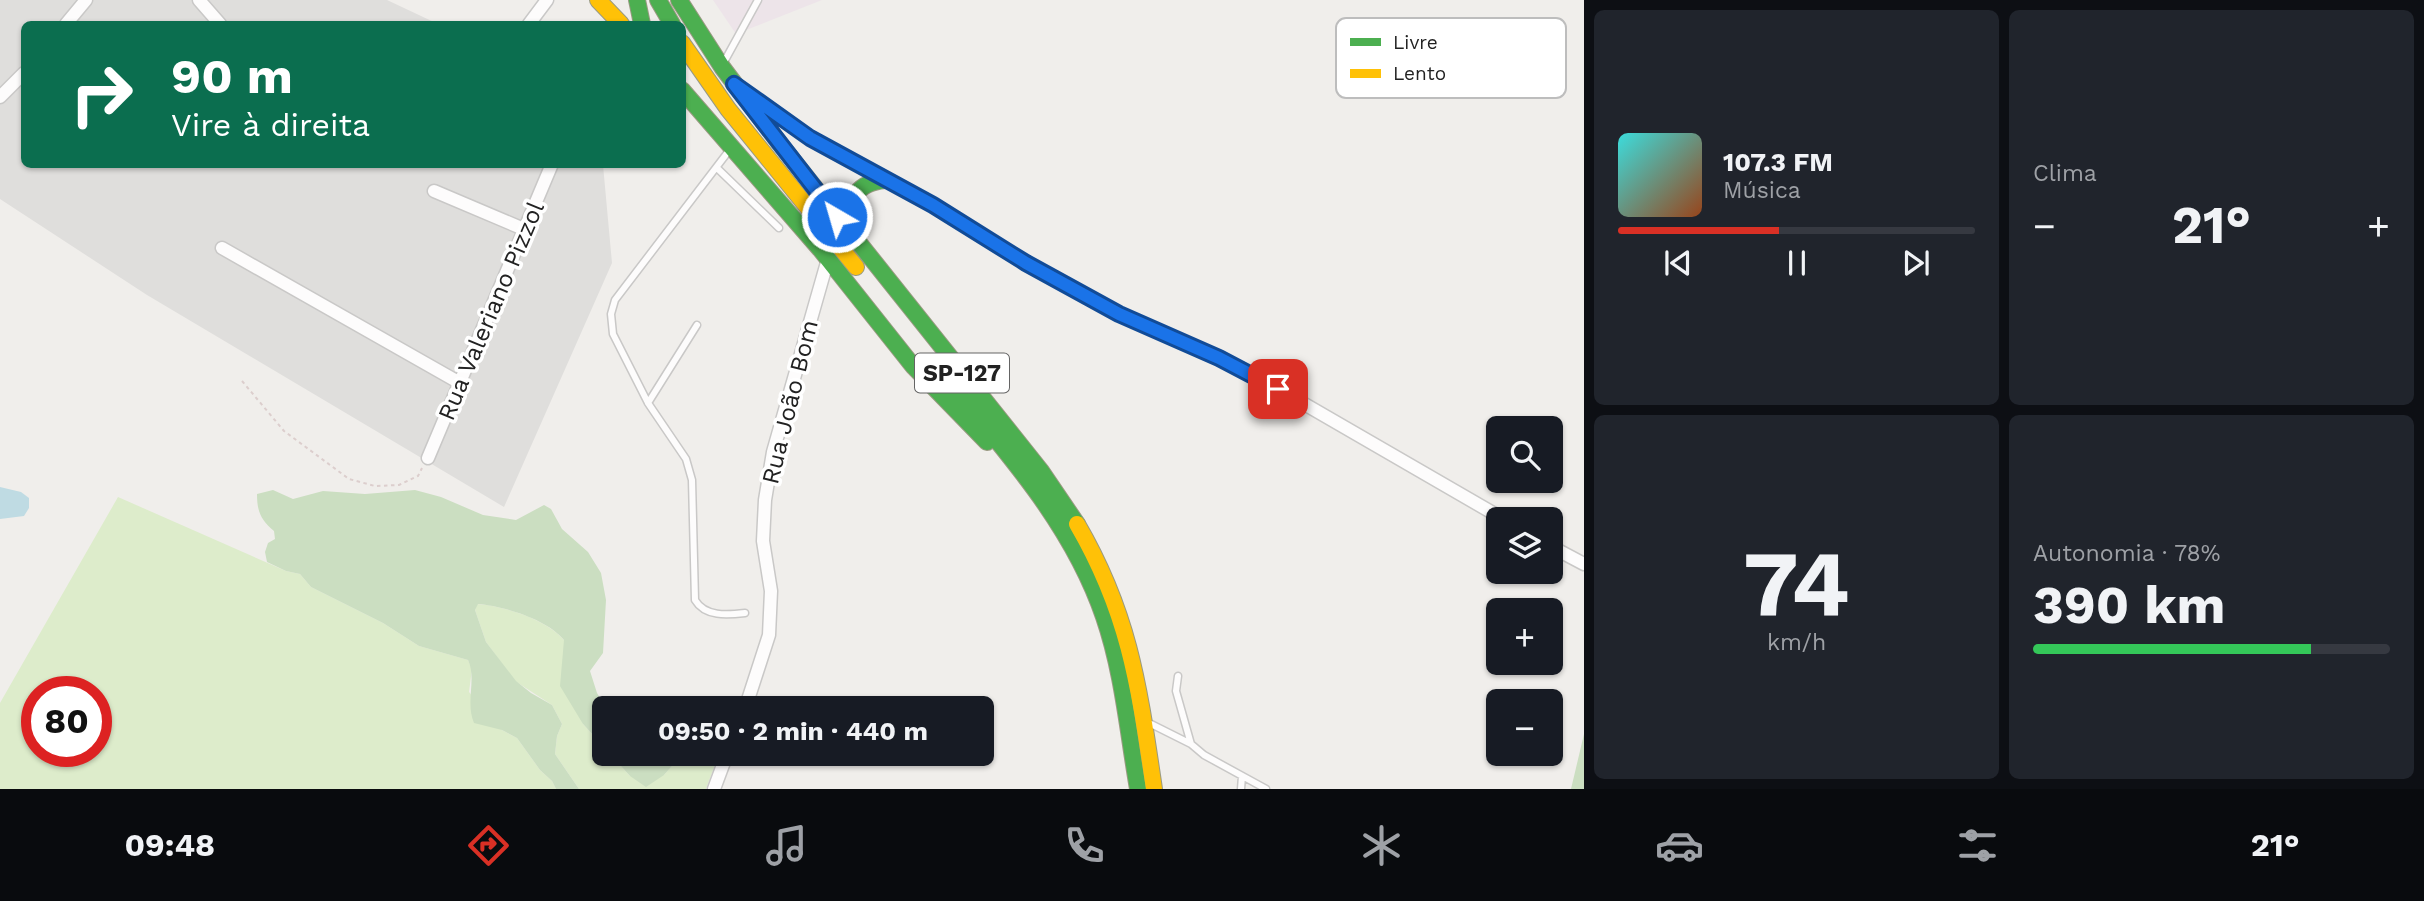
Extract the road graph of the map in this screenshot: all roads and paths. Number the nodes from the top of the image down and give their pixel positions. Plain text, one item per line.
1 (86, 0) edge
2 (199, 0) edge
3 (547, 0) edge
4 (598, 0) edge
5 (637, 0) edge
6 (658, 0) edge
7 (679, 0) edge
8 (758, 0) edge
9 (68, 21) edge
10 (217, 21) edge
11 (531, 21) edge
12 (618, 21) edge
13 (641, 21) edge
14 (670, 21) edge
15 (686, 49) edge
16 (722, 67) junction
17 (21, 76) edge
18 (734, 84) junction
19 (686, 94) edge
20 (0, 97) edge
21 (733, 147) junction
22 (550, 168) edge
23 (717, 168) junction
24 (885, 180) junction
25 (434, 191) dead end
26 (779, 228) dead end
27 (526, 230) junction
28 (851, 235) junction
29 (222, 248) dead end
30 (828, 260) junction
31 (870, 283) dead end
32 (697, 325) dead end
33 (930, 358) dead end
34 (242, 381) dead end
35 (460, 383) junction
36 (648, 403) junction
37 (428, 457) joint
38 (1027, 480) junction
39 (1486, 509) edge
40 (1563, 553) edge
41 (1584, 564) edge
42 (745, 613) dead end
43 (1178, 676) dead end
44 (749, 696) edge
45 (1143, 720) junction
46 (1191, 744) junction
47 (1132, 756) junction
48 (723, 766) edge
49 (1242, 776) junction
50 (714, 789) edge
51 (1129, 789) edge
52 (1138, 789) edge
53 (1154, 789) edge
54 (1241, 789) edge
55 (1266, 789) edge

1 - 9 street
2 - 10 street
3 - 11 street
4 - 12 main road
5 - 13 main road
6 - 14 main road
7 - 16 main road, SP-127
8 - 16 lane
15 - 31 main road
16 - 18 main road, SP-127
17 - 20 street
18 - 24 street
18 - 28 main road, SP-127
19 - 21 main road
21 - 23 lane
21 - 30 main road
22 - 27 street, Rua Valeriano Pizzol
23 - 26 lane
23 - 36 lane
24 - 28 main road
24 - 39 street
25 - 27 street
27 - 35 street, Rua Valeriano Pizzol
28 - 45 main road, SP-127
29 - 35 street
30 - 38 main road
30 - 44 street, Rua João Bom
32 - 36 lane
33 - 38 main road, SP-127
34 - 37 path
35 - 37 street, Rua Valeriano Pizzol
36 - 42 lane
38 - 47 main road, SP-127
40 - 41 street
43 - 46 lane
45 - 46 lane
45 - 53 main road, SP-127
46 - 49 lane
47 - 51 lane
47 - 52 main road, SP-127
48 - 50 street
49 - 54 lane
49 - 55 lane

